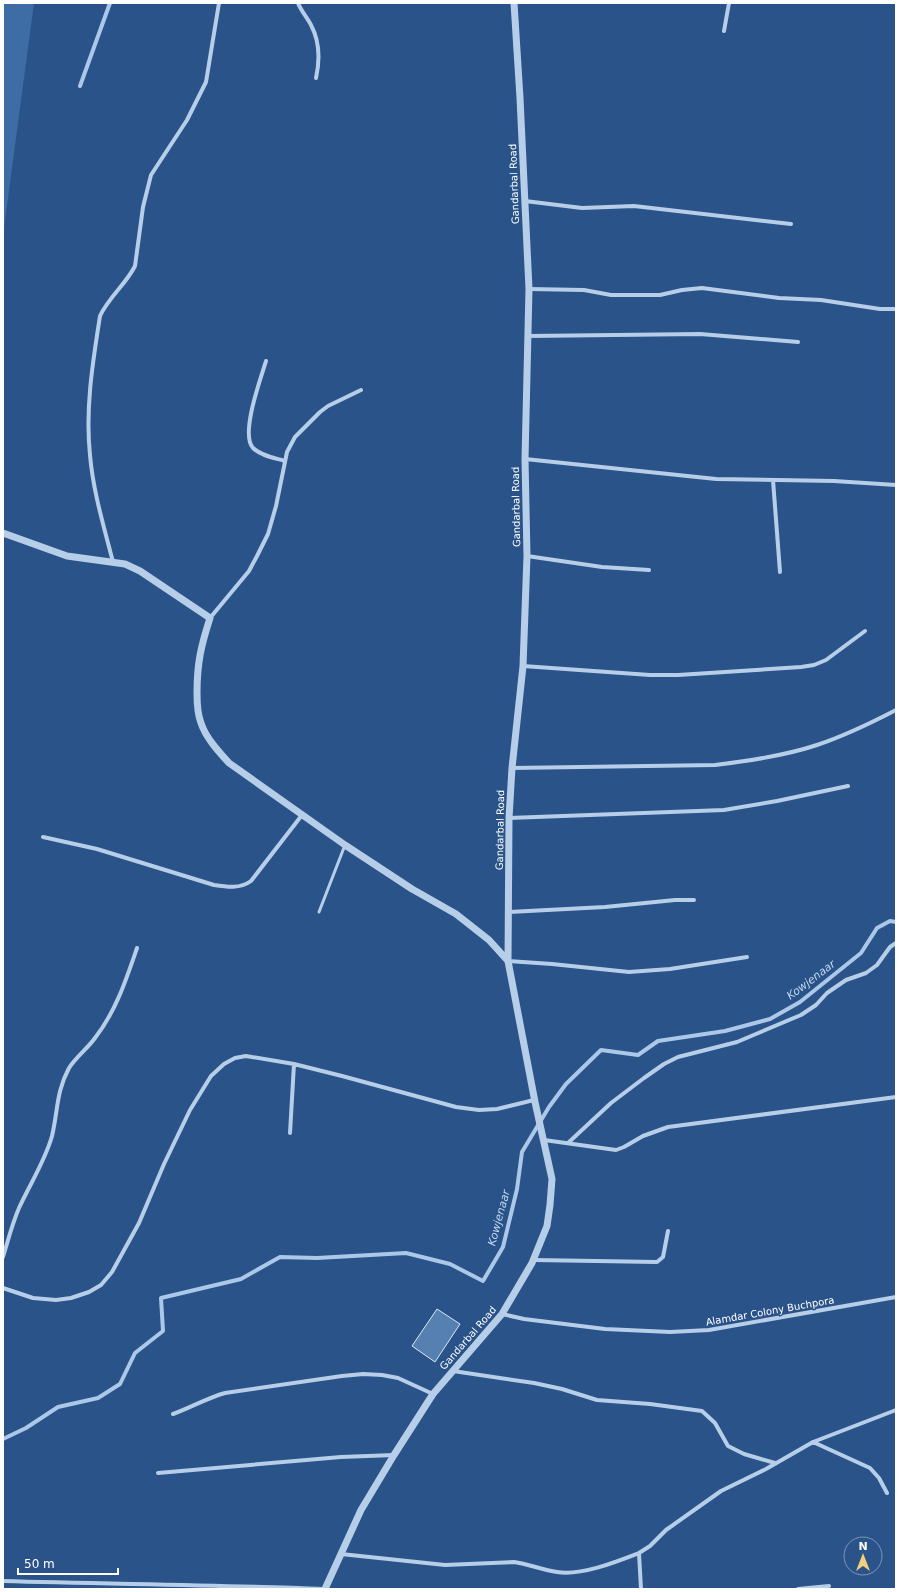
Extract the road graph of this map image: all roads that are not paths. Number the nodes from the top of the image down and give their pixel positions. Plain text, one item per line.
1 (219, 3) edge
2 (298, 3) edge
3 (514, 3) edge
4 (729, 3) edge
5 (724, 31) dead end
6 (316, 78) dead end
7 (525, 201) junction
8 (791, 224) dead end
9 (529, 289) junction
10 (896, 309) edge
11 (528, 336) junction
12 (798, 342) dead end
13 (266, 361) dead end
14 (361, 390) dead end
15 (526, 459) junction
16 (285, 461) junction
17 (773, 480) junction
18 (896, 485) edge
19 (3, 532) edge
20 (527, 556) junction
21 (113, 562) junction
22 (649, 570) dead end
23 (780, 572) dead end
24 (210, 618) junction
25 (865, 631) dead end
26 (523, 666) junction
27 (896, 710) edge
28 (512, 768) junction
29 (848, 786) dead end
30 (302, 815) junction
31 (509, 818) junction
32 (43, 837) dead end
33 (345, 845) junction
34 (694, 900) dead end
35 (319, 912) dead end
36 (509, 912) junction
37 (896, 943) edge
38 (137, 948) dead end
39 (747, 957) dead end
40 (508, 961) junction
41 (294, 1064) junction
42 (896, 1097) edge
43 (534, 1101) junction
44 (290, 1133) dead end
45 (544, 1140) junction
46 (568, 1143) junction
47 (668, 1231) dead end
48 (3, 1257) edge
49 (534, 1260) junction
50 (3, 1288) edge
51 (896, 1297) edge
52 (502, 1314) junction
53 (453, 1370) junction
54 (433, 1394) junction
55 (896, 1410) edge
56 (172, 1414) dead end
57 (813, 1442) junction
58 (394, 1455) junction
59 (776, 1463) junction
60 (158, 1473) dead end
61 (887, 1493) dead end
62 (639, 1553) junction
63 (341, 1554) junction
64 (3, 1581) edge
65 (829, 1586) dead end
66 (150, 1587) edge
67 (324, 1589) edge
68 (641, 1589) edge
69 (798, 1589) edge

1 - 21 street
2 - 6 street
3 - 7 street, Gandarbal Road
4 - 5 street
7 - 8 street
7 - 9 street, Gandarbal Road
9 - 10 street
9 - 11 street, Gandarbal Road
11 - 12 street
11 - 15 street, Gandarbal Road
13 - 16 street
14 - 16 street
15 - 17 street
15 - 20 street, Gandarbal Road
16 - 24 street
17 - 18 street
17 - 23 street
19 - 21 street
20 - 22 street
20 - 26 street, Gandarbal Road
21 - 24 street
24 - 30 street
25 - 26 street
26 - 28 street, Gandarbal Road
27 - 28 street
28 - 31 street, Gandarbal Road
29 - 31 street
30 - 32 street
30 - 33 street
31 - 36 street, Gandarbal Road
33 - 35 lane
33 - 40 street
34 - 36 street
36 - 40 street, Gandarbal Road
37 - 46 street
38 - 48 street
39 - 40 street
40 - 43 street, Gandarbal Road
41 - 43 street
41 - 44 street
41 - 50 street
42 - 46 street
43 - 45 street, Gandarbal Road
45 - 46 street
45 - 49 street, Gandarbal Road
47 - 49 street
49 - 52 street, Gandarbal Road
51 - 52 street, Alamdar Colony Buchpora
52 - 53 street, Gandarbal Road
53 - 54 street, Gandarbal Road
53 - 59 street
54 - 56 street
54 - 58 street, Gandarbal Road
55 - 57 street
57 - 59 street
57 - 61 street
58 - 60 street
58 - 63 street, Gandarbal Road
59 - 62 street
62 - 63 street
62 - 68 street
63 - 67 street, Gandarbal Road
64 - 66 street
65 - 69 street
66 - 67 street

